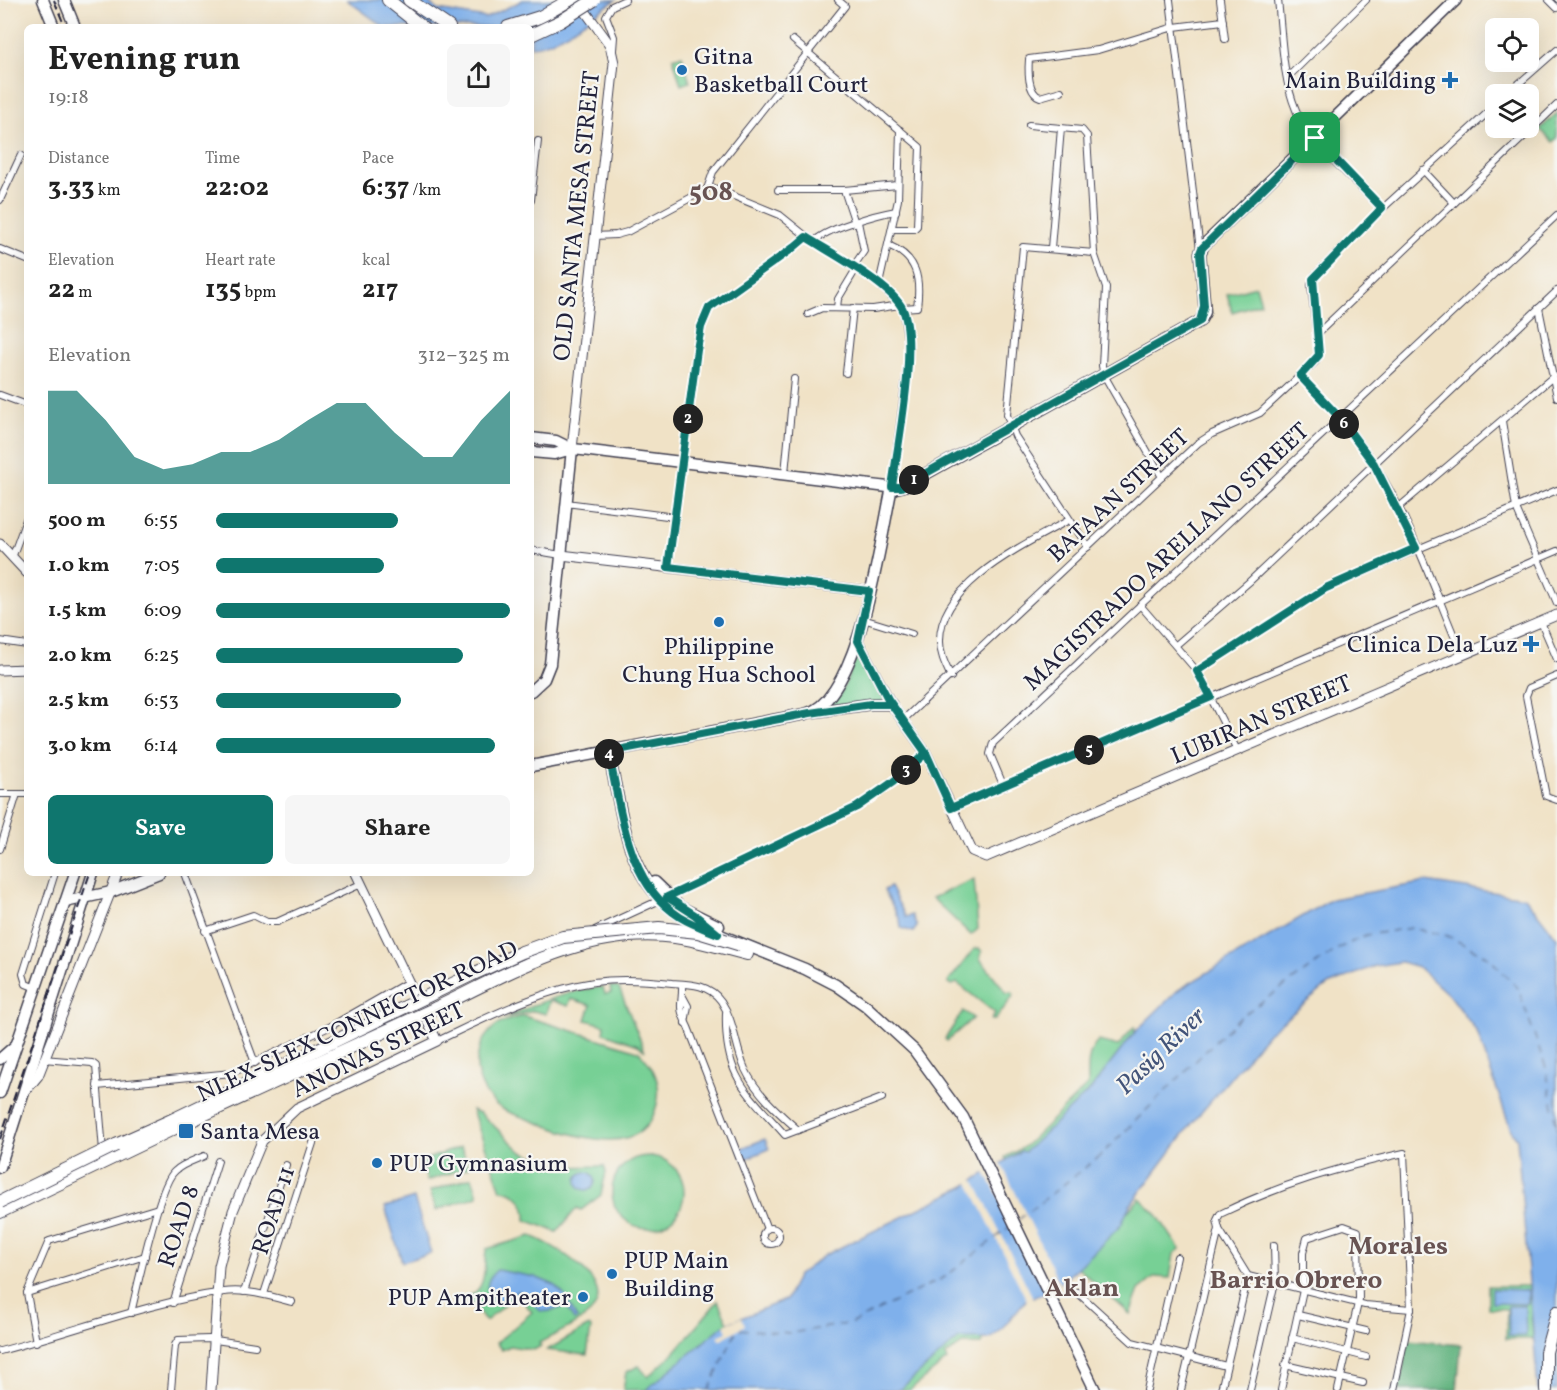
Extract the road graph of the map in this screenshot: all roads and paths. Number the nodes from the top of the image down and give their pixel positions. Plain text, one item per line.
1 (44, 0) edge
2 (64, 0) edge
3 (387, 0) edge
4 (409, 0) edge
5 (570, 0) edge
6 (578, 0) edge
7 (594, 0) edge
8 (625, 0) edge
9 (838, 0) edge
10 (1170, 0) edge
11 (1220, 0) edge
12 (1278, 0) edge
13 (1358, 0) edge
14 (1366, 0) edge
15 (1456, 0) edge
16 (1549, 0) edge
17 (1359, 8) junction
18 (1557, 8) edge
19 (1223, 21) junction
20 (53, 24) edge
21 (74, 24) edge
22 (418, 24) edge
23 (445, 24) edge
24 (518, 24) edge
25 (1174, 27) junction
26 (534, 34) edge
27 (1225, 39) dead end
28 (793, 40) dead end
29 (1557, 50) edge
30 (613, 51) junction
31 (807, 52) junction
32 (1287, 77) junction
33 (1518, 84) edge
34 (1061, 91) dead end
35 (1557, 105) edge
36 (1485, 115) edge
37 (1029, 125) dead end
38 (1060, 128) junction
39 (900, 130) junction
40 (1315, 138) junction
41 (534, 144) edge
42 (21, 155) dead end
43 (1423, 170) junction
44 (534, 175) edge
45 (898, 185) junction
46 (709, 186) junction
47 (778, 190) dead end
48 (844, 190) junction
49 (0, 200) edge
50 (1454, 203) junction
51 (1382, 208) junction
52 (896, 210) junction
53 (1557, 215) edge
54 (856, 222) junction
55 (893, 229) junction
56 (595, 236) junction
57 (806, 237) junction
58 (814, 242) junction
59 (888, 246) junction
60 (1051, 248) junction
61 (0, 249) edge
62 (1200, 251) junction
63 (1094, 253) junction
64 (24, 259) edge
65 (854, 268) junction
66 (879, 284) junction
67 (1557, 291) edge
68 (902, 307) junction
69 (837, 308) junction
70 (853, 308) junction
71 (1539, 308) junction
72 (808, 314) dead end
73 (1318, 333) junction
74 (846, 373) dead end
75 (1104, 375) junction
76 (1300, 376) junction
77 (1554, 376) junction
78 (794, 379) dead end
79 (0, 395) edge
80 (1557, 397) edge
81 (24, 404) edge
82 (1339, 417) junction
83 (1502, 421) junction
84 (1011, 428) junction
85 (534, 438) edge
86 (572, 449) junction
87 (534, 452) edge
88 (682, 462) junction
89 (1374, 464) junction
90 (785, 473) junction
91 (1162, 477) junction
92 (892, 487) junction
93 (1557, 490) edge
94 (566, 503) junction
95 (1398, 508) junction
96 (1516, 508) junction
97 (675, 517) junction
98 (1069, 520) junction
99 (24, 525) edge
100 (0, 544) edge
101 (1088, 547) junction
102 (1416, 548) junction
103 (534, 550) edge
104 (1557, 551) edge
105 (561, 555) junction
106 (12, 558) junction
107 (1538, 560) junction
108 (668, 567) junction
109 (24, 570) edge
110 (869, 591) junction
111 (1438, 600) junction
112 (1557, 603) edge
113 (1140, 605) junction
114 (1557, 615) edge
115 (863, 619) junction
116 (1541, 622) junction
117 (912, 634) dead end
118 (0, 641) edge
119 (858, 641) junction
120 (24, 645) edge
121 (1176, 645) junction
122 (1462, 655) junction
123 (1557, 659) edge
124 (24, 669) edge
125 (0, 670) edge
126 (1197, 671) junction
127 (1557, 676) edge
128 (951, 677) junction
129 (534, 688) edge
130 (1211, 697) junction
131 (891, 704) junction
132 (810, 713) junction
133 (903, 720) junction
134 (1237, 750) junction
135 (612, 751) junction
136 (926, 753) junction
137 (534, 765) edge
138 (1004, 787) junction
139 (0, 794) edge
140 (17, 794) junction
141 (24, 794) edge
142 (1557, 800) edge
143 (951, 808) junction
144 (0, 849) edge
145 (54, 876) edge
146 (74, 876) edge
147 (92, 876) edge
148 (117, 876) edge
149 (151, 876) edge
150 (186, 876) edge
151 (357, 876) edge
152 (361, 884) junction
153 (111, 892) junction
154 (663, 898) junction
155 (84, 899) junction
156 (65, 902) junction
157 (718, 930) junction
158 (205, 931) junction
159 (548, 952) dead end
160 (408, 982) junction
161 (682, 984) junction
162 (36, 988) junction
163 (726, 1010) junction
164 (437, 1041) junction
165 (18, 1042) junction
166 (0, 1058) edge
167 (39, 1058) junction
168 (255, 1063) junction
169 (97, 1086) junction
170 (0, 1093) edge
171 (882, 1098) dead end
172 (798, 1130) junction
173 (315, 1137) dead end
174 (111, 1149) junction
175 (204, 1156) dead end
176 (218, 1161) dead end
177 (286, 1165) dead end
178 (0, 1167) edge
179 (0, 1202) edge
180 (158, 1208) junction
181 (0, 1212) edge
182 (767, 1229) dead end
183 (1219, 1229) junction
184 (1274, 1245) dead end
185 (145, 1256) junction
186 (1177, 1257) dead end
187 (1248, 1276) junction
188 (1275, 1282) junction
189 (1304, 1290) junction
190 (244, 1292) junction
191 (1077, 1292) dead end
192 (27, 1293) junction
193 (216, 1294) junction
194 (264, 1294) junction
195 (172, 1302) junction
196 (292, 1302) dead end
197 (1358, 1304) junction
198 (1410, 1309) junction
199 (1557, 1312) edge
200 (130, 1314) junction
201 (1298, 1315) junction
202 (1354, 1328) junction
203 (1366, 1331) dead end
204 (1292, 1338) junction
205 (214, 1340) junction
206 (36, 1342) junction
207 (255, 1346) dead end
208 (1156, 1350) junction
209 (0, 1351) edge
210 (1348, 1352) junction
211 (1189, 1357) junction
212 (1366, 1357) dead end
213 (1286, 1365) junction
214 (1226, 1366) junction
215 (1341, 1377) junction
216 (1364, 1383) dead end
217 (171, 1390) edge
218 (211, 1390) edge
219 (1095, 1390) edge
220 (1147, 1390) edge
221 (1181, 1390) edge
222 (1221, 1390) edge
223 (1250, 1390) edge
224 (1281, 1390) edge
225 (1338, 1390) edge
226 (1394, 1390) edge
227 (1546, 1390) edge

1 - 20 main road
2 - 21 main road
3 - 22 highway
4 - 23 highway
5 - 24 highway
6 - 30 main road, OLD SANTA MESA STREET
7 - 26 highway, bridge
8 - 30 street
9 - 31 street
10 - 25 street
11 - 19 street
12 - 32 street
13 - 17 street
14 - 17 street
15 - 40 main road
16 - 18 street
17 - 32 street
19 - 25 street
19 - 27 street
25 - 34 street
25 - 62 street
28 - 31 street
29 - 33 street
30 - 56 main road, OLD SANTA MESA STREET
31 - 39 street
31 - 46 street
32 - 40 street
35 - 50 street
36 - 43 street, BATAAN STREET
37 - 38 street
38 - 60 street
38 - 63 street
39 - 45 street
39 - 55 street
40 - 51 street
40 - 62 main road
41 - 44 street
42 - 49 street
43 - 50 street
43 - 51 street, BATAAN STREET
45 - 48 street
45 - 52 street
46 - 56 street
46 - 57 street
47 - 48 street
48 - 54 street
50 - 73 street
51 - 73 street, BATAAN STREET
52 - 54 street
52 - 55 street
53 - 82 street, MAGISTRADO ARELLANO STREET
54 - 58 street
54 - 65 street
55 - 59 street
56 - 86 main road, OLD SANTA MESA STREET
57 - 58 street
57 - 88 street
58 - 65 street
59 - 66 street
59 - 68 street
60 - 63 street
60 - 84 street
61 - 64 street
62 - 75 main road
63 - 75 street
65 - 66 street
65 - 69 street
66 - 68 street
67 - 71 street
68 - 70 street
68 - 92 street
69 - 70 street
69 - 72 street
70 - 74 street
71 - 77 street
71 - 89 street
73 - 76 street, BATAAN STREET
75 - 84 main road
75 - 91 street
76 - 82 street
76 - 91 street, BATAAN STREET
77 - 80 street
77 - 83 street
78 - 90 street
79 - 81 street
82 - 89 street
82 - 113 street, MAGISTRADO ARELLANO STREET
83 - 95 street
83 - 96 street
84 - 92 main road
84 - 98 street
85 - 86 main road
86 - 87 main road
86 - 88 main road
86 - 94 main road, OLD SANTA MESA STREET
88 - 90 main road
88 - 97 street
89 - 95 street
89 - 121 street
90 - 92 main road
91 - 101 street, BATAAN STREET
92 - 110 main road
93 - 96 street
94 - 97 street
94 - 105 main road, OLD SANTA MESA STREET
95 - 102 street
96 - 102 street
96 - 107 street
97 - 108 street
98 - 101 street
98 - 128 street
99 - 106 street
100 - 106 main road
101 - 128 street, BATAAN STREET
102 - 111 street
102 - 126 street
103 - 105 street
104 - 107 street
105 - 108 main road
105 - 129 main road, OLD SANTA MESA STREET
106 - 109 main road
107 - 111 street
107 - 112 street
108 - 110 main road
110 - 115 main road
111 - 122 street
111 - 130 street
113 - 121 street
113 - 138 street, MAGISTRADO ARELLANO STREET
114 - 116 main road, LUBIRAN STREET
115 - 117 street
115 - 119 main road
116 - 122 main road, LUBIRAN STREET
116 - 123 street
118 - 120 street
119 - 131 main road
119 - 132 main road
121 - 126 street
122 - 134 main road, LUBIRAN STREET
124 - 125 main road
126 - 130 street
127 - 142 street
128 - 133 street, BATAAN STREET
130 - 134 street
130 - 138 street
131 - 132 main road
131 - 133 main road
132 - 135 main road
133 - 136 main road
134 - 143 main road, LUBIRAN STREET
135 - 137 main road
135 - 154 main road
136 - 143 main road
136 - 154 street
138 - 143 street
139 - 140 street
140 - 141 street
140 - 144 street
145 - 162 street
146 - 156 main road
147 - 155 main road
148 - 153 main road
149 - 153 main road
150 - 158 street
151 - 152 main road
152 - 158 street
152 - 160 main road
153 - 155 main road
153 - 167 main road
154 - 157 main road
154 - 157 main road
154 - 159 street
155 - 156 main road
155 - 167 main road
156 - 162 main road
157 - 219 main road
158 - 168 street
160 - 164 main road
160 - 168 street
161 - 163 street, ANONAS STREET
161 - 164 street, ANONAS STREET
161 - 182 street
162 - 165 main road
163 - 172 street, ANONAS STREET
163 - 172 street
164 - 193 main road, ANONAS STREET
165 - 166 main road
165 - 170 main road
167 - 169 street
167 - 178 main road
168 - 169 street
169 - 174 street
171 - 172 street
173 - 194 street, ROAD 11
174 - 179 highway, NLEX-SLEX CONNECTOR ROAD, bridge
174 - 181 highway, NLEX-SLEX CONNECTOR ROAD, bridge
175 - 180 street
176 - 195 street, ROAD 8
177 - 190 street
180 - 185 street
180 - 192 street
183 - 187 street
183 - 198 street
183 - 211 street
184 - 188 street
185 - 192 street
185 - 200 street
186 - 208 street
187 - 188 street
187 - 214 street
188 - 189 street
188 - 223 street
189 - 197 street
189 - 197 street
189 - 201 street
190 - 193 street
190 - 194 street
191 - 208 street
192 - 206 street
193 - 195 street
193 - 205 main road, ANONAS STREET
194 - 196 street
195 - 200 street
197 - 198 street
197 - 202 street
198 - 226 street
199 - 227 highway
200 - 206 street
201 - 202 street
201 - 204 street
202 - 203 street
202 - 210 street
204 - 210 street
204 - 213 street
205 - 207 street
205 - 217 street
205 - 218 main road, ANONAS STREET
206 - 209 street
208 - 211 street
208 - 220 street
210 - 212 street
210 - 215 street
211 - 214 street
211 - 221 street
213 - 215 street
213 - 224 street
214 - 222 street
215 - 216 street
215 - 225 street

